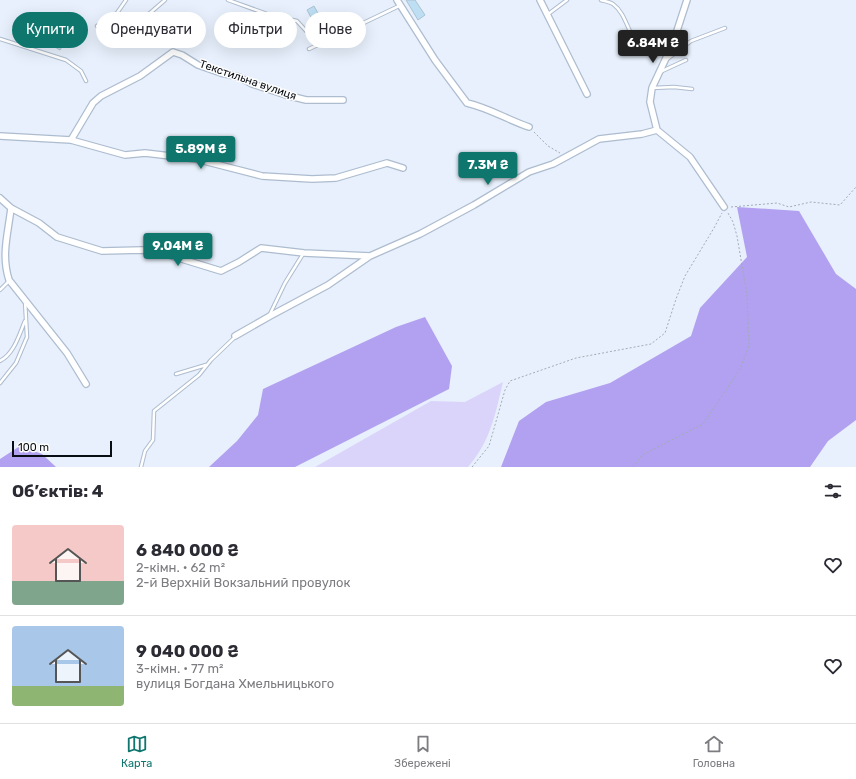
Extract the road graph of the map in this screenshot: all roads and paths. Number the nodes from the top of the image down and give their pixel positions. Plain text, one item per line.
1 (126, 0) edge
2 (165, 0) edge
3 (228, 0) edge
4 (540, 0) edge
5 (567, 0) edge
6 (601, 0) edge
7 (687, 0) edge
8 (398, 3) edge
9 (117, 12) edge
10 (151, 12) edge
11 (547, 15) junction
12 (366, 19) edge
13 (725, 28) dead end
14 (305, 30) edge
15 (0, 39) edge
16 (673, 43) junction
17 (686, 60) dead end
18 (664, 62) junction
19 (659, 72) junction
20 (86, 81) dead end
21 (652, 88) junction
22 (692, 89) dead end
23 (587, 94) dead end
24 (343, 100) dead end
25 (529, 127) joint
26 (657, 130) junction
27 (0, 136) edge
28 (71, 140) junction
29 (568, 156) junction
30 (403, 168) dead end
31 (856, 188) edge
32 (0, 198) edge
33 (724, 207) junction
34 (11, 208) junction
35 (304, 253) junction
36 (370, 256) junction
37 (10, 280) junction
38 (0, 290) edge
39 (25, 298) junction
40 (270, 316) junction
41 (26, 320) junction
42 (235, 336) joint
43 (0, 361) edge
44 (206, 365) junction
45 (176, 374) dead end
46 (0, 383) edge
47 (86, 384) dead end
48 (141, 467) edge
49 (472, 467) edge
50 (633, 467) edge

1 - 9 lane
2 - 10 lane
3 - 14 lane
4 - 11 street
5 - 11 lane
6 - 16 lane
7 - 16 street
8 - 12 lane
8 - 25 street
11 - 23 street
13 - 18 lane
15 - 20 lane
16 - 18 street
17 - 19 lane
18 - 19 street
19 - 21 street
21 - 22 lane
21 - 26 street
24 - 28 street, Текстильна вулиця
25 - 29 path
26 - 29 street
26 - 33 street
27 - 28 street
28 - 30 street
29 - 36 street
31 - 33 path
32 - 34 street
33 - 49 path
33 - 50 path
34 - 35 street
34 - 37 street
35 - 36 street
35 - 40 lane
36 - 40 street
37 - 38 lane
37 - 39 street
39 - 41 lane
39 - 47 street
40 - 42 street
41 - 43 lane
41 - 46 lane
42 - 44 lane
44 - 45 lane
44 - 48 lane

